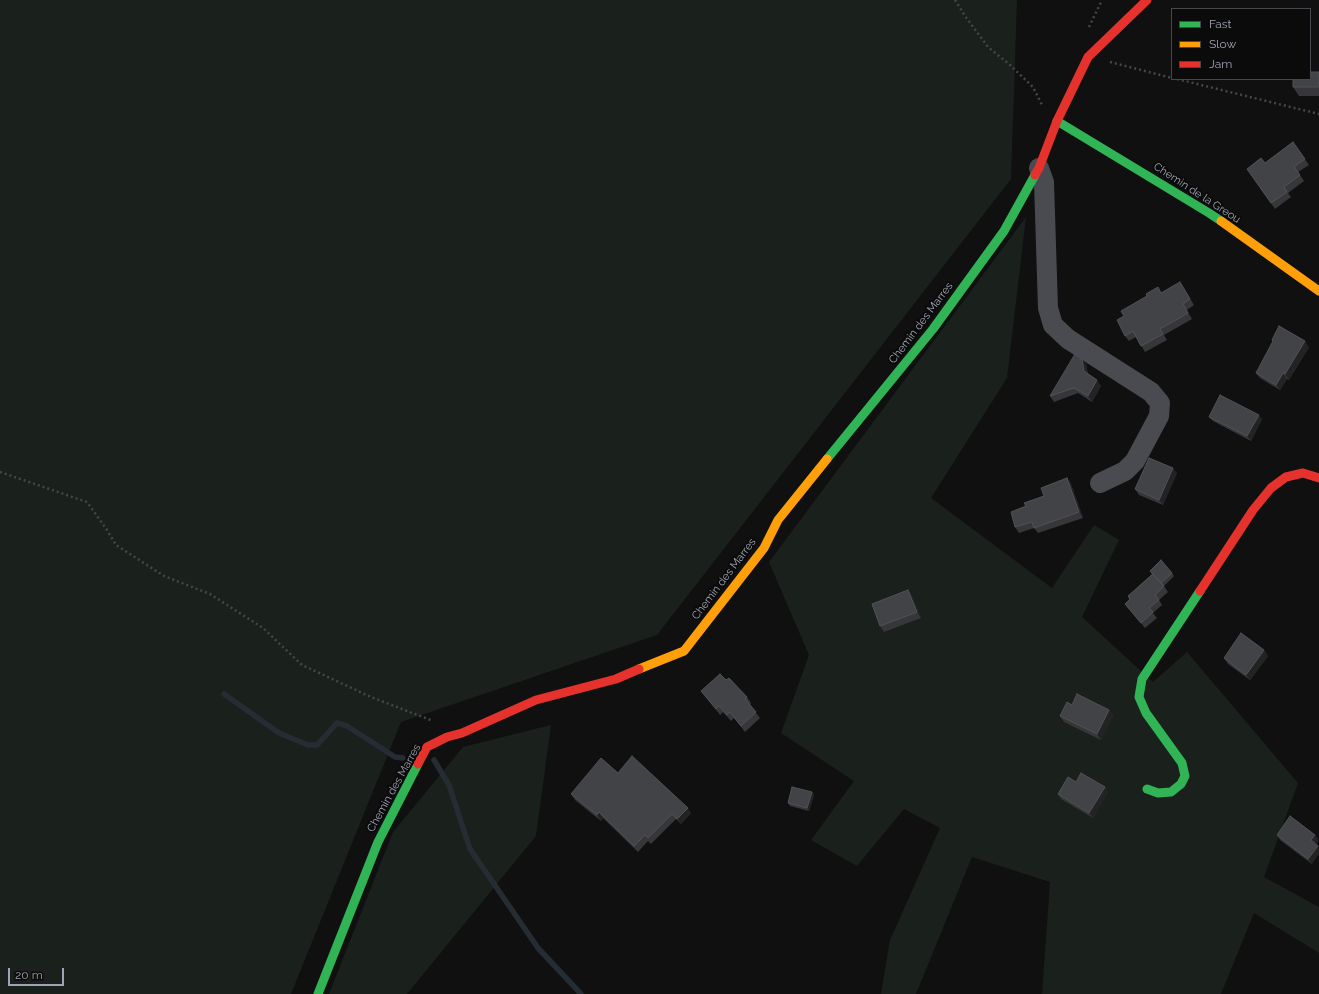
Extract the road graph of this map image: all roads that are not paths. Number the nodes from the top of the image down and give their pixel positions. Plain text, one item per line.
1 (1147, 0) edge
2 (1057, 122) junction
3 (1039, 168) junction
4 (1319, 291) edge
5 (1319, 478) edge
6 (1100, 483) dead end
7 (1147, 789) dead end
8 (318, 994) edge

1 - 2 street, Chemin des Marres
2 - 3 street, Chemin des Marres
2 - 4 street, Chemin de la Greou
3 - 6 street
3 - 8 street, Chemin des Marres
5 - 7 street

